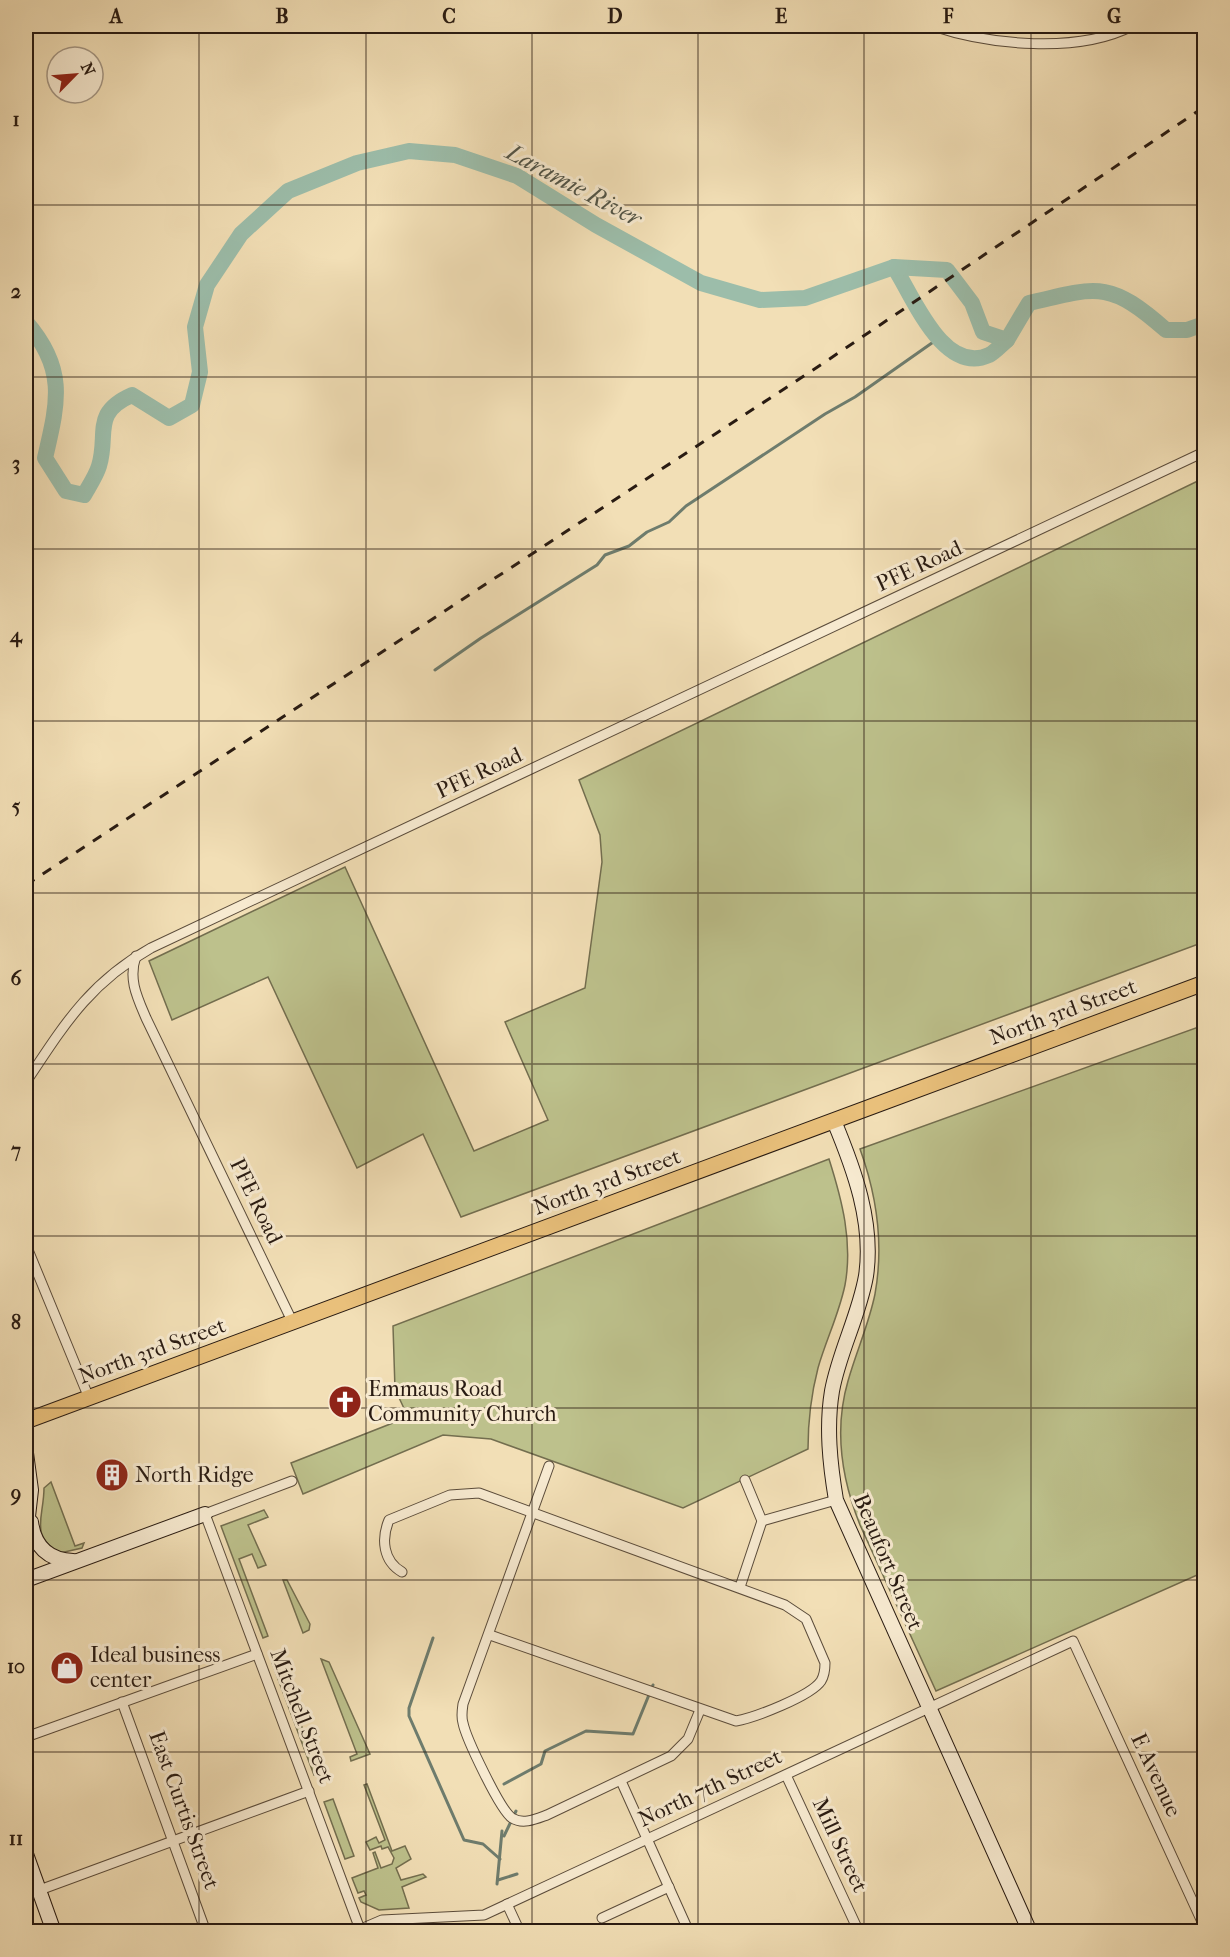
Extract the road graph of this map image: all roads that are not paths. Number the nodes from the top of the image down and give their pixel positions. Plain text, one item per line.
1 (933, 26) edge
2 (1132, 26) edge
3 (1204, 452) edge
4 (136, 956) junction
5 (1204, 983) edge
6 (26, 1081) edge
7 (834, 1121) junction
8 (26, 1245) edge
9 (293, 1323) junction
10 (89, 1398) junction
11 (26, 1421) edge
12 (26, 1453) edge
13 (549, 1466) dead end
14 (292, 1480) dead end
15 (745, 1480) dead end
16 (836, 1500) junction
17 (532, 1512) junction
18 (30, 1514) junction
19 (205, 1514) junction
20 (762, 1521) junction
21 (26, 1534) edge
22 (76, 1561) junction
23 (402, 1572) dead end
24 (26, 1580) edge
25 (740, 1587) junction
26 (490, 1635) junction
27 (1073, 1641) joint
28 (257, 1654) junction
29 (122, 1702) junction
30 (930, 1707) junction
31 (700, 1710) junction
32 (26, 1737) edge
33 (786, 1774) junction
34 (621, 1780) junction
35 (309, 1791) junction
36 (647, 1839) junction
37 (172, 1840) junction
38 (26, 1854) edge
39 (669, 1887) junction
40 (32, 1892) edge
41 (507, 1904) junction
42 (602, 1918) dead end
43 (1204, 1929) edge
44 (358, 1931) edge
45 (54, 1932) edge
46 (206, 1932) edge
47 (520, 1932) edge
48 (689, 1932) edge
49 (859, 1932) edge
50 (1030, 1932) edge

1 - 2 street
3 - 4 street, PFE Road
4 - 6 street
4 - 9 street, PFE Road
5 - 7 main road, North 3rd Street
7 - 9 main road, North 3rd Street
7 - 16 street, Beaufort Street
8 - 10 street
9 - 10 main road, North 3rd Street
10 - 11 main road, North 3rd Street
12 - 18 street
13 - 17 street
14 - 19 street
15 - 20 street
16 - 20 street
16 - 30 street, Beaufort Street
17 - 23 street
17 - 25 street
17 - 26 street
18 - 21 street
18 - 22 street
19 - 22 street
19 - 28 street, Mitchell Street
20 - 25 street
22 - 24 street
25 - 31 street
26 - 31 street
26 - 34 street
27 - 30 street, North 7th Street
27 - 43 street, E Avenue
28 - 29 street
28 - 35 street, Mitchell Street
29 - 32 street
29 - 37 street, East Curtis Street
30 - 33 street, North 7th Street
30 - 50 street, Beaufort Street
31 - 34 street
33 - 36 street, North 7th Street
33 - 49 street, Mill Street
34 - 36 street
35 - 37 street
35 - 44 street, Mitchell Street
36 - 39 street
36 - 41 street, North 7th Street
37 - 40 street
37 - 46 street, East Curtis Street
38 - 40 street
39 - 42 street
39 - 48 street
40 - 45 street
41 - 44 street, North 7th Street
41 - 47 street

